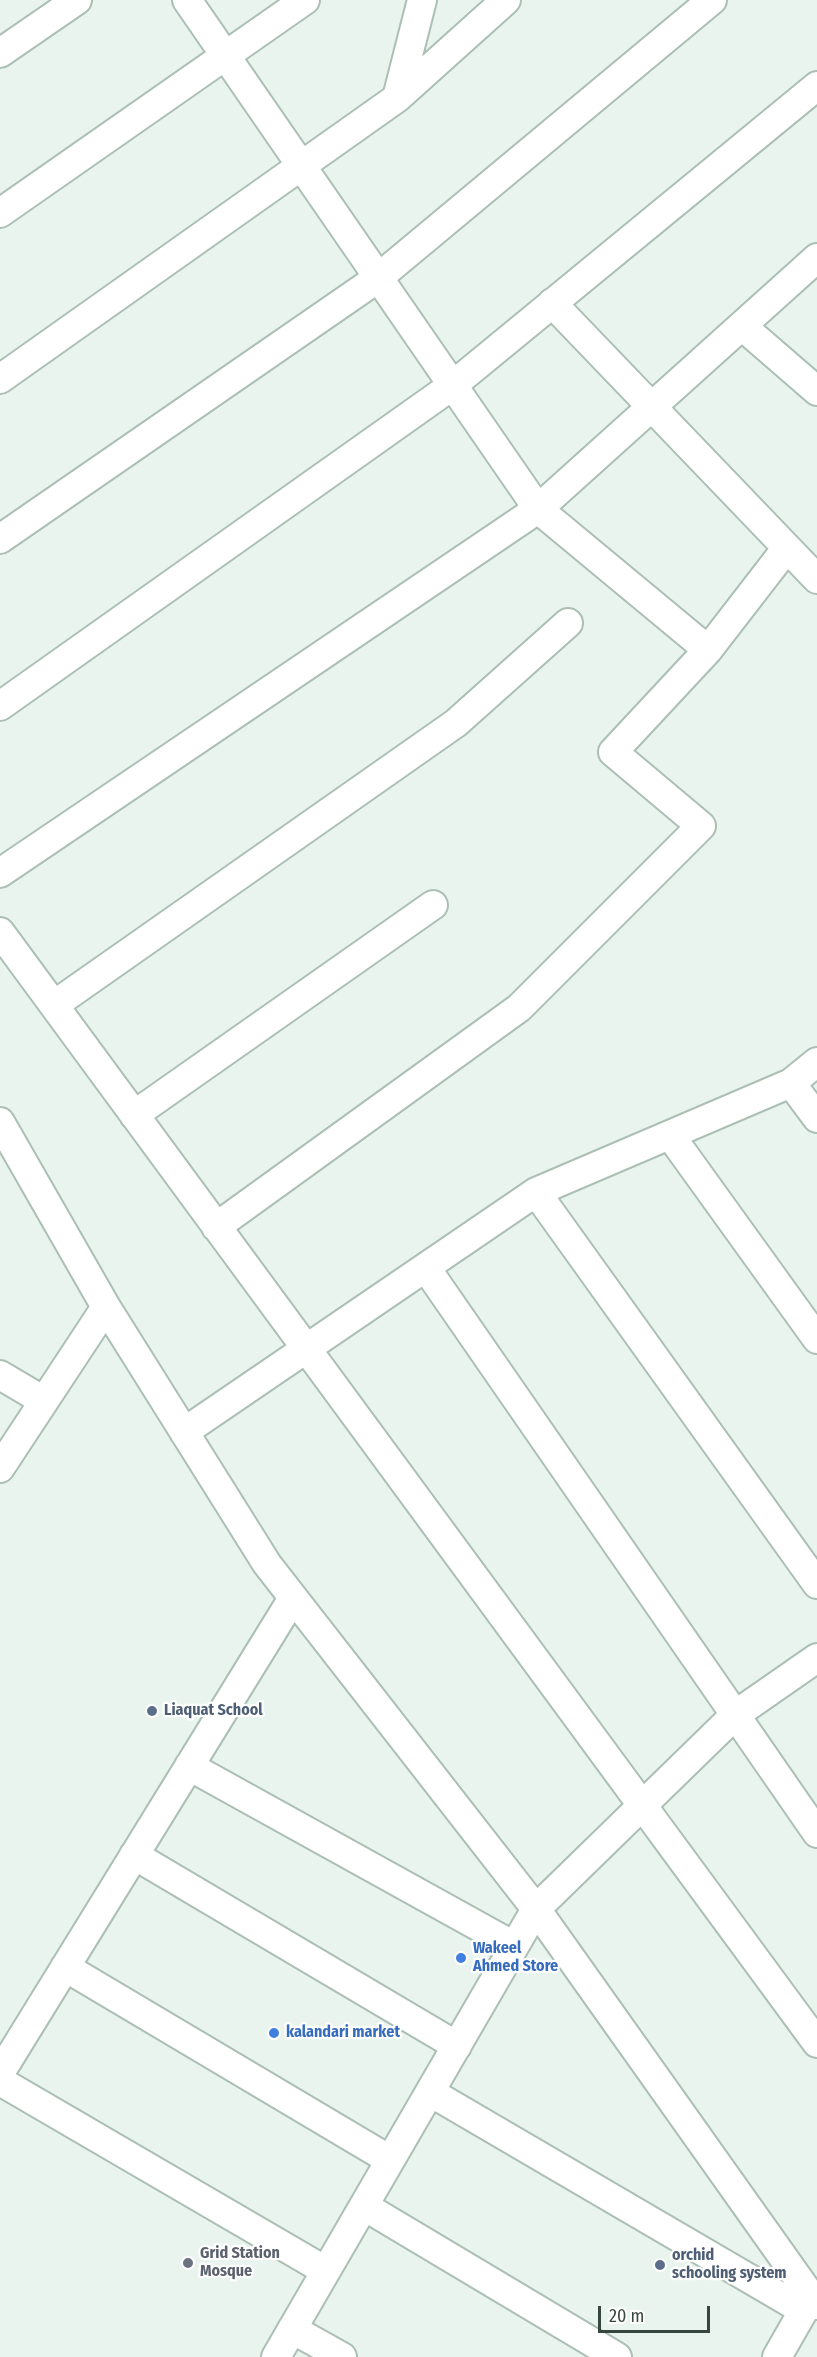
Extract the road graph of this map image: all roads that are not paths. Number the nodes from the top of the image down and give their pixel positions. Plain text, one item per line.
1 (77, 0) edge
2 (187, 0) edge
3 (305, 0) edge
4 (422, 0) edge
5 (506, 0) edge
6 (712, 0) edge
7 (0, 53) edge
8 (225, 55) junction
9 (817, 86) edge
10 (397, 98) junction
11 (301, 166) junction
12 (0, 213) edge
13 (817, 258) edge
14 (378, 278) junction
15 (552, 303) junction
16 (742, 326) junction
17 (3, 370) edge
18 (453, 385) junction
19 (817, 391) edge
20 (653, 406) junction
21 (538, 509) junction
22 (0, 539) edge
23 (786, 549) junction
24 (817, 579) edge
25 (568, 623) dead end
26 (708, 650) junction
27 (0, 706) edge
28 (0, 873) edge
29 (433, 904) dead end
30 (0, 932) edge
31 (54, 1005) junction
32 (817, 1062) edge
33 (791, 1083) junction
34 (134, 1115) junction
35 (817, 1118) edge
36 (0, 1122) edge
37 (670, 1135) junction
38 (536, 1192) junction
39 (216, 1227) junction
40 (426, 1268) junction
41 (106, 1307) junction
42 (817, 1339) edge
43 (307, 1351) junction
44 (0, 1375) edge
45 (44, 1401) junction
46 (184, 1432) junction
47 (0, 1468) edge
48 (817, 1584) edge
49 (293, 1598) junction
50 (817, 1658) edge
51 (735, 1715) junction
52 (189, 1766) junction
53 (641, 1807) junction
54 (817, 1833) edge
55 (134, 1855) junction
56 (536, 1909) junction
57 (514, 1946) junction
58 (65, 1966) junction
59 (817, 2043) edge
60 (457, 2046) junction
61 (0, 2073) edge
62 (0, 2081) edge
63 (430, 2092) junction
64 (390, 2160) junction
65 (364, 2206) junction
66 (326, 2271) junction
67 (812, 2299) edge
68 (292, 2329) junction
69 (276, 2357) edge
70 (342, 2357) edge
71 (617, 2357) edge
72 (777, 2357) edge

1 - 7 street
2 - 8 street
3 - 8 street
4 - 10 street
5 - 10 street
6 - 14 street
8 - 11 street
8 - 12 street
9 - 15 street
10 - 11 street
11 - 14 street
11 - 17 street
13 - 16 street
14 - 18 street
14 - 22 street
15 - 18 street
15 - 20 street
16 - 19 street
16 - 20 street
18 - 21 street
18 - 27 street
20 - 21 street
20 - 23 street
21 - 26 street
21 - 28 street
23 - 24 street
23 - 26 street
25 - 31 street
26 - 39 street
29 - 34 street
30 - 31 street
31 - 34 street
32 - 33 street
33 - 35 street
33 - 37 street
34 - 39 street
36 - 41 street
37 - 38 street
37 - 42 street
38 - 40 street
38 - 48 street
39 - 43 street
40 - 43 street
40 - 51 street
41 - 45 street
41 - 46 street
43 - 46 street
43 - 53 street
44 - 45 street
45 - 47 street
46 - 49 street
49 - 52 street
49 - 56 street
50 - 51 street
51 - 53 street
51 - 54 street
52 - 55 street
52 - 57 street
53 - 56 street
53 - 59 street
55 - 58 street
55 - 60 street
56 - 57 street
56 - 67 street
57 - 60 street
58 - 61 street
58 - 64 street
60 - 63 street
62 - 66 street
63 - 64 street
63 - 67 street
64 - 65 street
65 - 66 street
65 - 71 street
66 - 68 street
67 - 72 street
68 - 69 street
68 - 70 street

